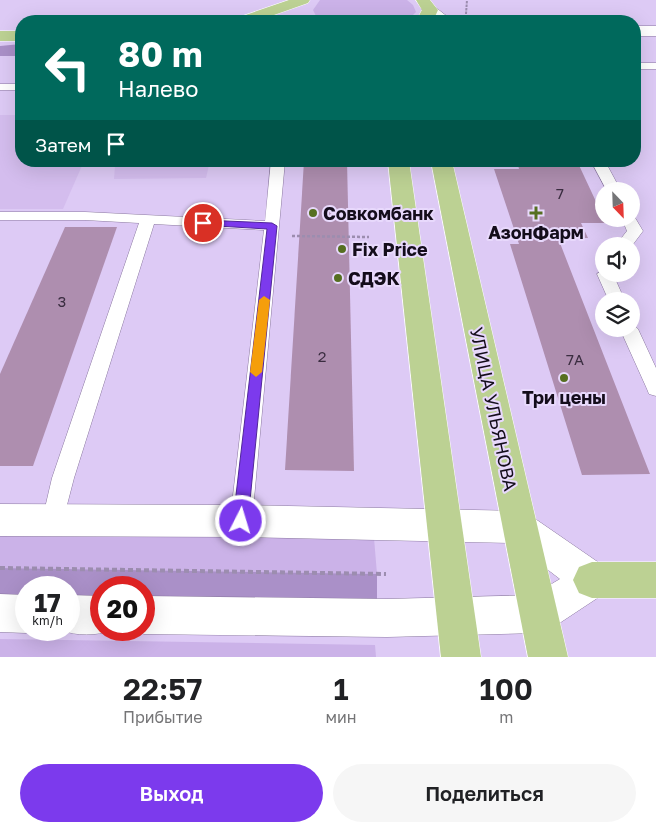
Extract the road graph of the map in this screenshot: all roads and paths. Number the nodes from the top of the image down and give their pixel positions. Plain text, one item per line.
1 (468, 0) edge
2 (302, 5) edge
3 (425, 6) edge
4 (265, 15) edge
5 (436, 15) edge
6 (466, 15) edge
7 (0, 27) edge
8 (15, 27) edge
9 (641, 31) edge
10 (656, 31) edge
11 (0, 36) edge
12 (15, 36) edge
13 (641, 66) edge
14 (656, 66) edge
15 (0, 87) edge
16 (15, 87) edge
17 (277, 167) edge
18 (399, 167) edge
19 (442, 167) edge
20 (601, 167) edge
21 (609, 182) edge
22 (0, 216) edge
23 (148, 220) junction
24 (272, 231) junction
25 (369, 237) dead end
26 (633, 337) edge
27 (656, 389) edge
28 (0, 520) edge
29 (53, 521) junction
30 (241, 521) junction
31 (444, 525) junction
32 (519, 527) junction
33 (0, 568) edge
34 (386, 574) dead end
35 (592, 580) junction
36 (656, 580) edge
37 (0, 614) edge
38 (15, 614) edge
39 (538, 614) junction
40 (155, 615) edge
41 (455, 616) junction
42 (461, 657) edge
43 (548, 657) edge

1 - 6 path
2 - 4 main road
3 - 5 street
7 - 8 main road
9 - 10 street
11 - 12 main road
13 - 14 lane
15 - 16 lane
17 - 24 lane
18 - 31 main road
19 - 32 main road, УЛИЦА УЛЬЯНОВА
20 - 21 lane
22 - 23 lane
23 - 24 lane
23 - 29 lane
24 - 25 path
24 - 30 lane
26 - 27 lane
28 - 29 street
29 - 30 street
30 - 31 street
31 - 32 street
31 - 41 main road
32 - 35 street
32 - 39 main road, УЛИЦА УЛЬЯНОВА
33 - 34 path
35 - 36 main road
35 - 39 street
37 - 38 street
39 - 41 street
39 - 43 main road, УЛИЦА УЛЬЯНОВА
40 - 41 street
41 - 42 main road

